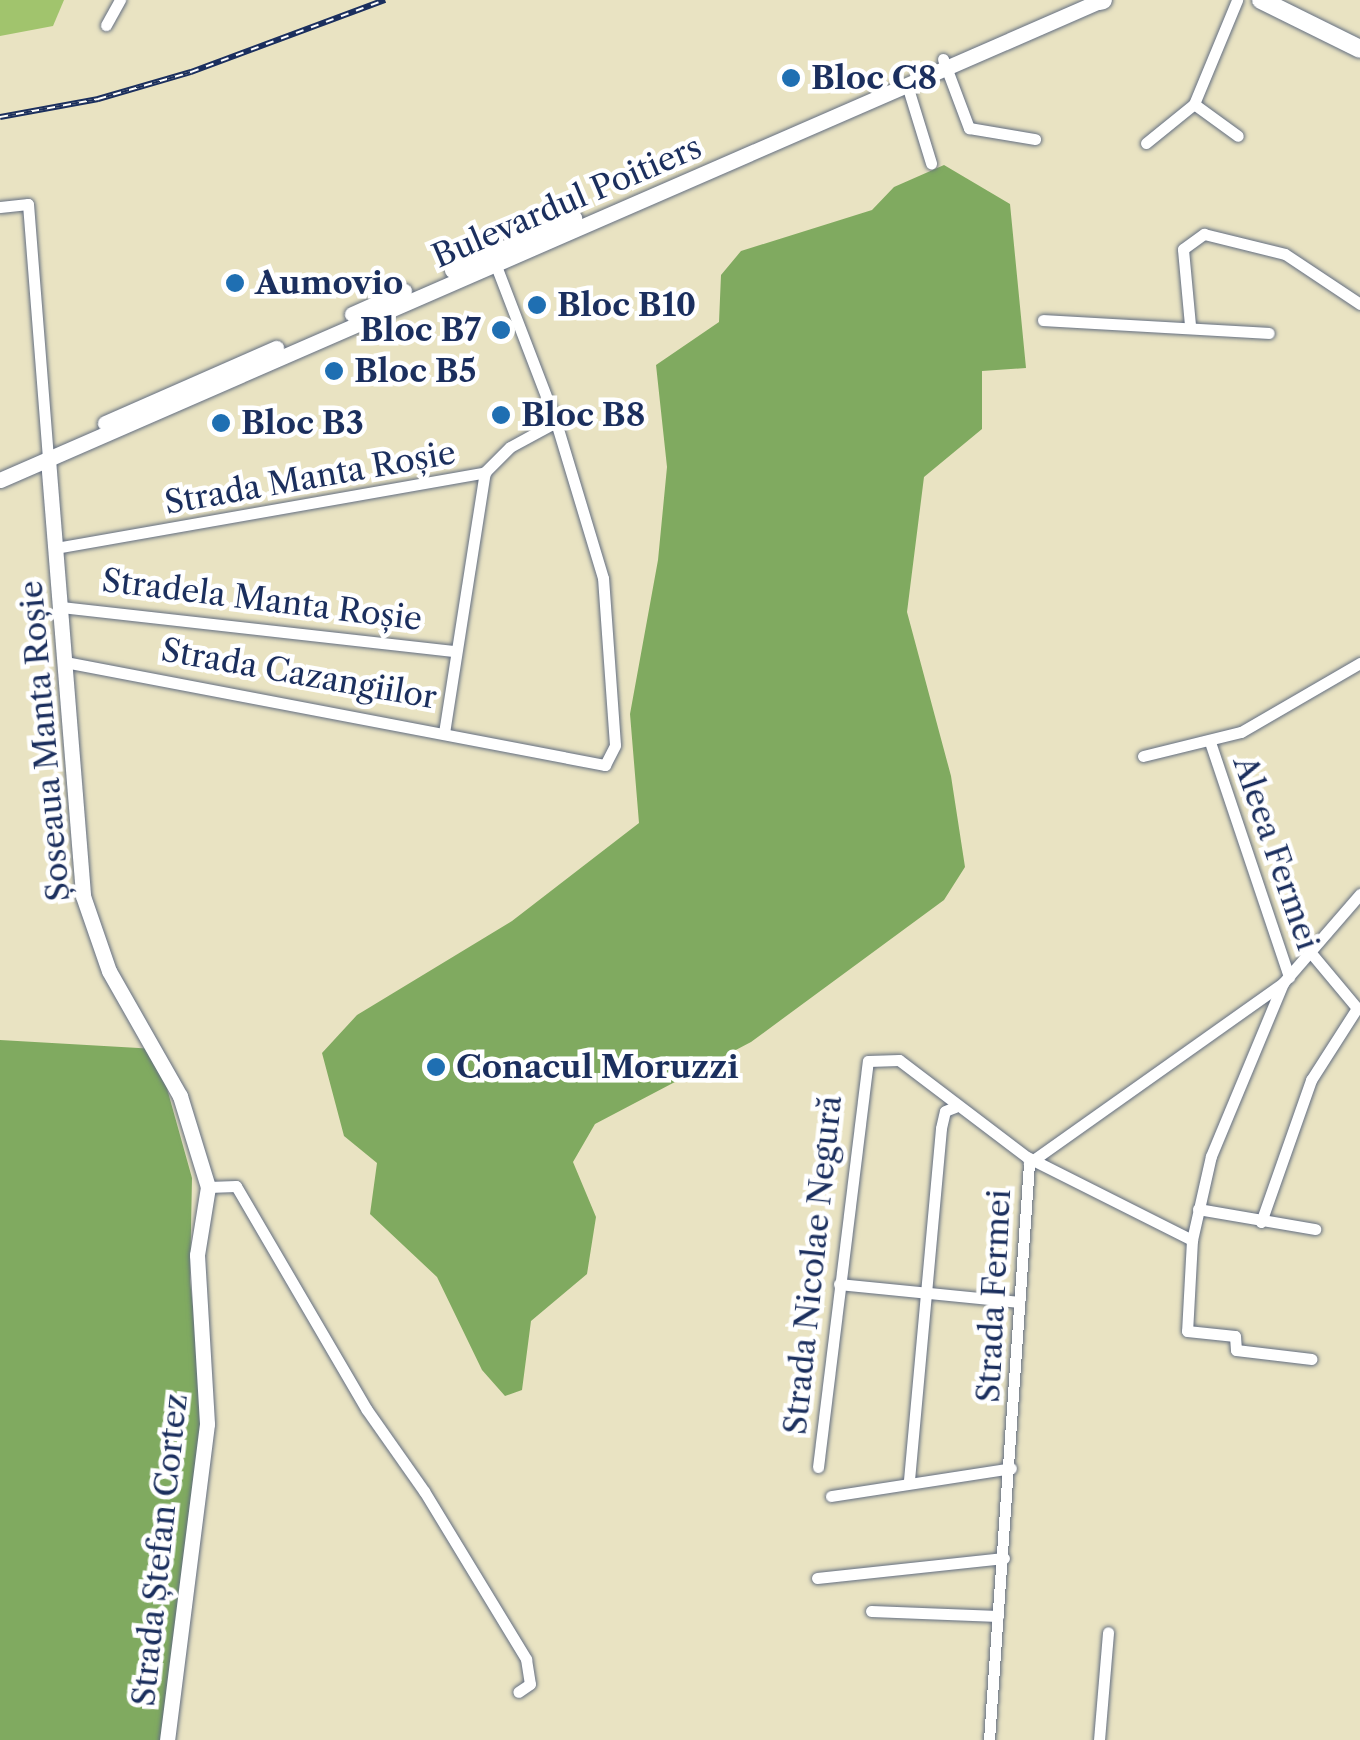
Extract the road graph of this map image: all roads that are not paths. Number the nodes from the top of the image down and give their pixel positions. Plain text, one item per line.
1 (120, 0) edge
2 (1078, 0) edge
3 (1102, 0) edge
4 (1237, 0) edge
5 (1260, 0) edge
6 (1285, 0) edge
7 (106, 24) dead end
8 (1360, 38) edge
9 (1360, 49) edge
10 (945, 63) junction
11 (907, 85) junction
12 (1194, 104) junction
13 (1238, 136) dead end
14 (1035, 140) dead end
15 (1146, 143) dead end
16 (931, 163) dead end
17 (0, 208) edge
18 (493, 259) junction
19 (1360, 304) edge
20 (1043, 320) dead end
21 (1190, 325) junction
22 (1269, 333) dead end
23 (556, 422) junction
24 (48, 454) junction
25 (0, 470) edge
26 (485, 472) junction
27 (0, 480) edge
28 (56, 548) junction
29 (61, 607) junction
30 (456, 651) junction
31 (65, 662) junction
32 (1360, 663) edge
33 (444, 734) junction
34 (1210, 744) junction
35 (1143, 756) dead end
36 (1360, 894) edge
37 (1310, 953) junction
38 (1286, 980) junction
39 (955, 1106) junction
40 (1034, 1159) junction
41 (208, 1187) junction
42 (1198, 1208) junction
43 (1261, 1222) junction
44 (1316, 1229) dead end
45 (1192, 1240) junction
46 (839, 1284) junction
47 (928, 1294) junction
48 (1019, 1302) junction
49 (1311, 1359) dead end
50 (818, 1467) dead end
51 (1012, 1468) junction
52 (909, 1480) junction
53 (830, 1496) dead end
54 (1004, 1558) junction
55 (817, 1578) dead end
56 (871, 1611) dead end
57 (998, 1616) junction
58 (1108, 1632) dead end
59 (518, 1692) dead end
60 (167, 1740) edge
61 (989, 1740) edge
62 (1099, 1740) edge

1 - 7 street
2 - 10 main road, Bulevardul Poitiers
3 - 10 main road, Bulevardul Poitiers
4 - 12 street
5 - 9 main road
6 - 8 main road
10 - 11 main road, Bulevardul Poitiers
10 - 14 street
10 - 18 main road, Bulevardul Poitiers
11 - 16 street
11 - 18 main road, Bulevardul Poitiers
12 - 13 street
12 - 15 street
17 - 24 street, Șoseaua Manta Roșie
18 - 23 street
18 - 24 main road, Bulevardul Poitiers
19 - 21 street
20 - 21 street
21 - 22 street
23 - 26 street, Strada Manta Roșie
23 - 33 street
24 - 25 main road, Bulevardul Poitiers
24 - 27 main road, Bulevardul Poitiers
24 - 28 main road, Șoseaua Manta Roșie
26 - 28 street, Strada Manta Roșie
26 - 30 street, Strada Cazangiilor
28 - 29 main road, Șoseaua Manta Roșie
29 - 30 street, Stradela Manta Roșie
29 - 31 main road, Șoseaua Manta Roșie
30 - 33 street, Strada Cazangiilor
31 - 33 street, Strada Cazangiilor
31 - 41 main road, Șoseaua Manta Roșie
32 - 34 street, Aleea Fermei
34 - 35 street, Aleea Fermei
34 - 38 street, Aleea Fermei
36 - 37 street, Strada Fermei
37 - 38 street, Strada Fermei
37 - 43 street
38 - 40 street, Strada Fermei
38 - 42 street
39 - 40 street
39 - 46 street, Strada Nicolae Negură
39 - 47 street
40 - 45 street
40 - 48 street, Strada Fermei
41 - 59 street
41 - 60 main road, Strada Ștefan Cortez
42 - 43 street
42 - 45 street
43 - 44 street
45 - 49 street
46 - 47 street
46 - 50 street, Strada Nicolae Negură
47 - 48 street
47 - 52 street
48 - 51 street, Strada Fermei
51 - 52 street
51 - 54 street, Strada Fermei
52 - 53 street
54 - 55 street
54 - 57 street, Strada Fermei
56 - 57 street
57 - 61 street, Strada Fermei
58 - 62 street

